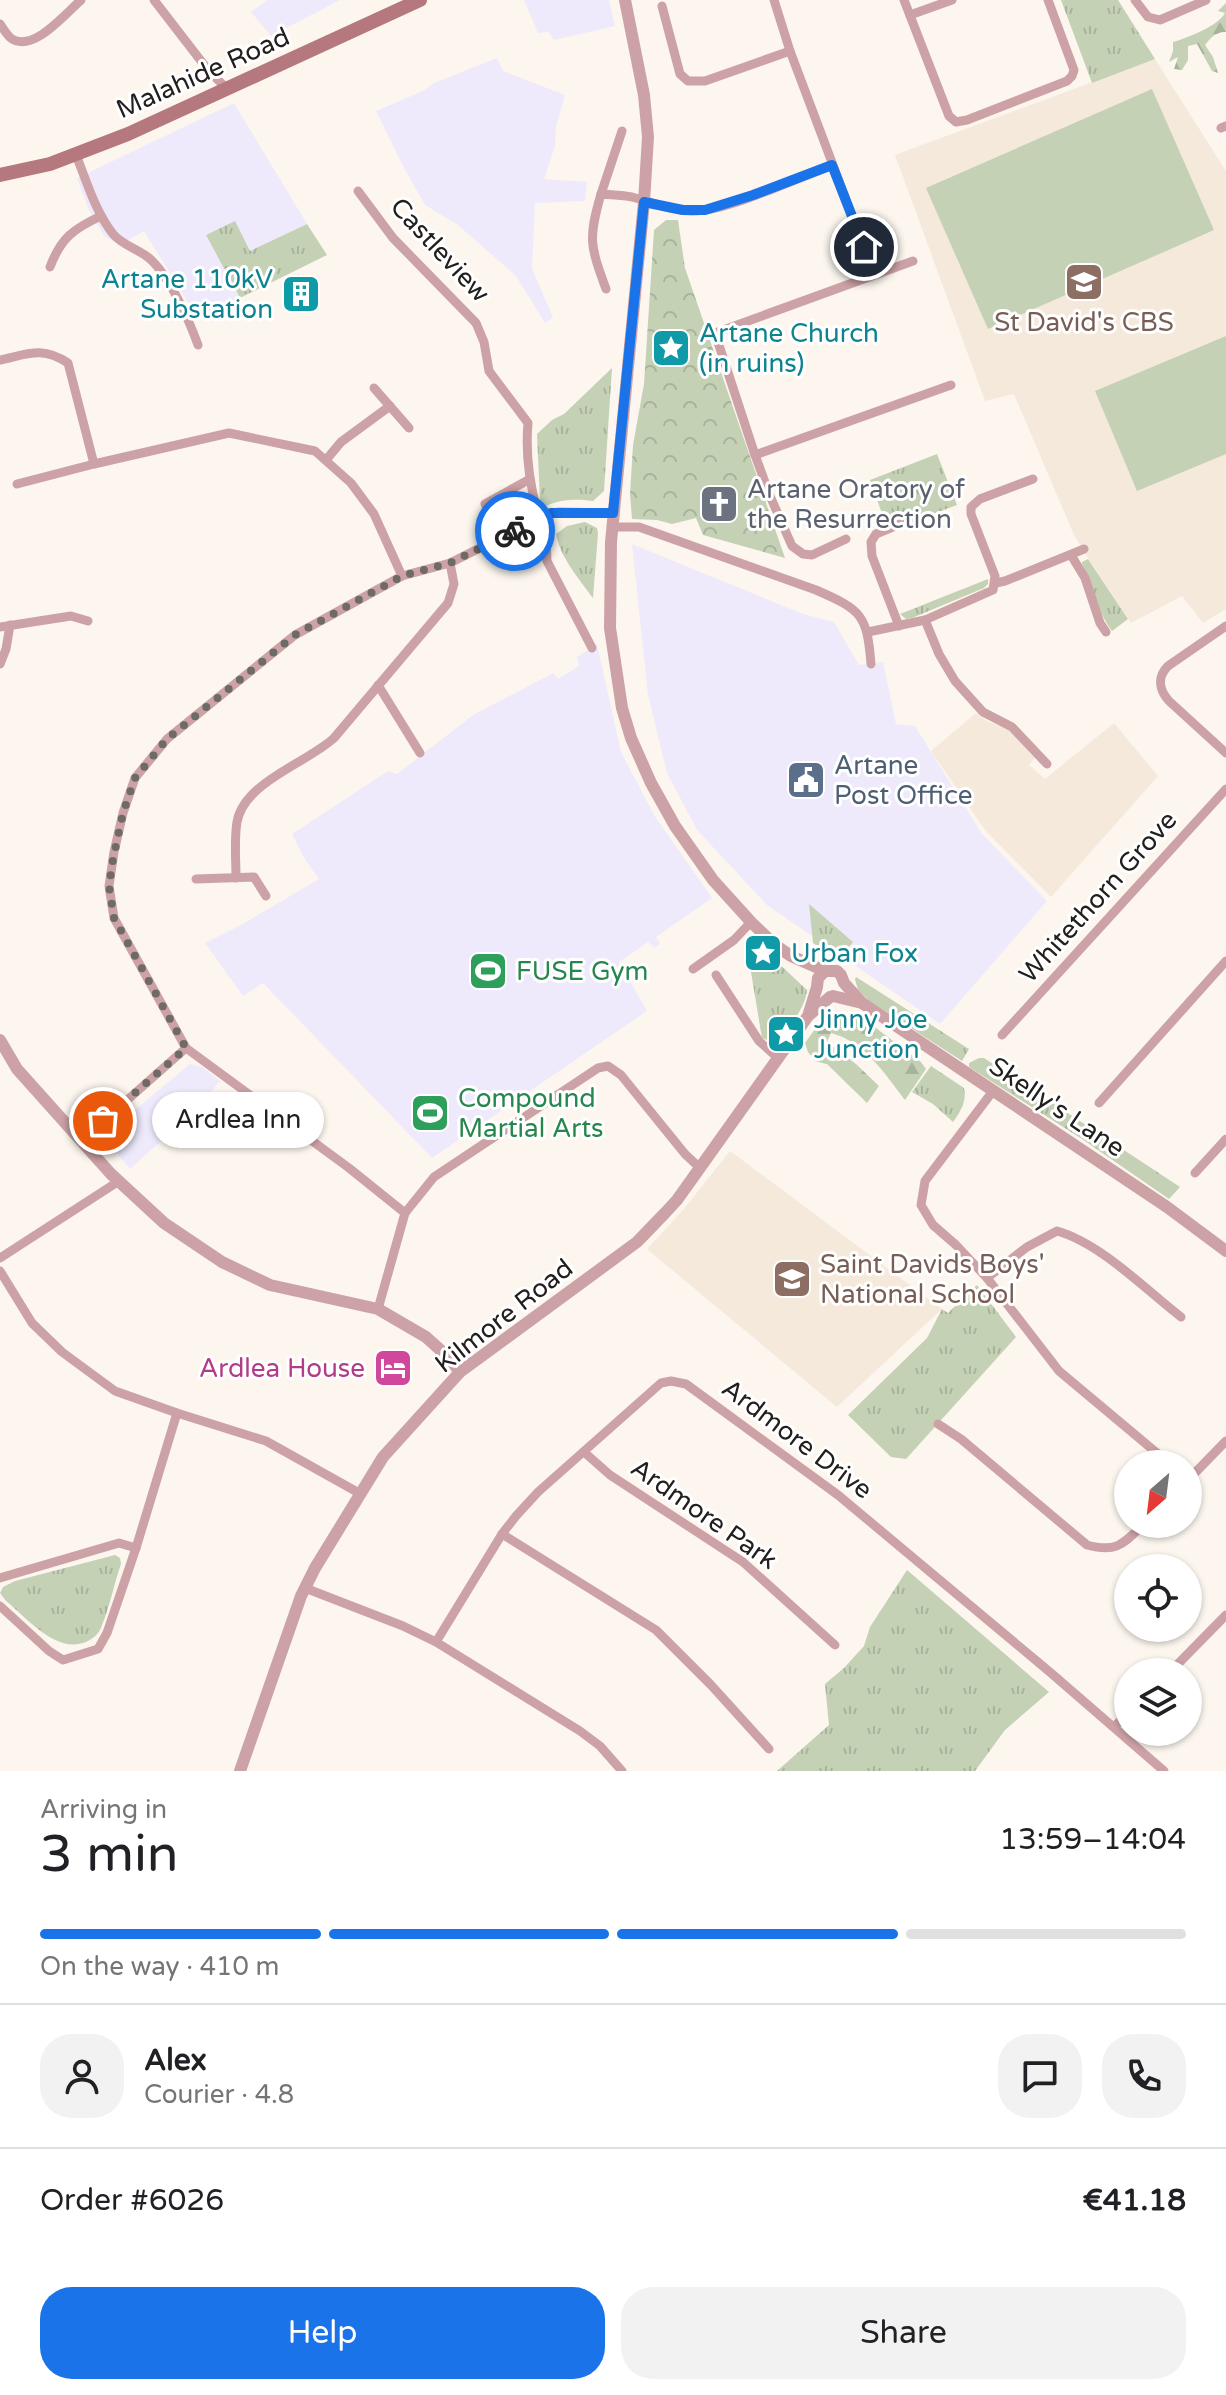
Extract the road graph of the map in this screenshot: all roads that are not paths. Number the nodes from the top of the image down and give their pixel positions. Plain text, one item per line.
1 (81, 0) edge
2 (154, 0) edge
3 (420, 0) edge
4 (625, 0) edge
5 (774, 0) edge
6 (904, 0) edge
7 (952, 0) edge
8 (1048, 0) edge
9 (1135, 0) edge
10 (1206, 0) edge
11 (662, 6) dead end
12 (910, 15) junction
13 (0, 24) edge
14 (790, 51) junction
15 (227, 89) junction
16 (622, 131) dead end
17 (76, 155) junction
18 (832, 165) junction
19 (0, 175) edge
20 (358, 191) dead end
21 (601, 194) junction
22 (644, 202) junction
23 (101, 216) junction
24 (913, 261) dead end
25 (50, 267) dead end
26 (874, 274) junction
27 (606, 289) dead end
28 (198, 345) dead end
29 (0, 360) edge
30 (951, 385) dead end
31 (374, 388) dead end
32 (390, 406) junction
33 (409, 428) dead end
34 (755, 455) junction
35 (326, 460) junction
36 (94, 464) junction
37 (530, 479) junction
38 (1033, 479) dead end
39 (17, 484) dead end
40 (613, 513) junction
41 (542, 517) junction
42 (493, 521) dead end
43 (907, 521) dead end
44 (612, 527) junction
45 (846, 539) dead end
46 (1084, 549) dead end
47 (1071, 555) junction
48 (450, 563) junction
49 (402, 576) junction
50 (996, 583) junction
51 (925, 620) junction
52 (88, 621) dead end
53 (5, 626) edge
54 (899, 626) junction
55 (1226, 626) edge
56 (868, 632) junction
57 (1106, 632) dead end
58 (592, 648) dead end
59 (0, 664) edge
60 (871, 664) dead end
61 (378, 685) junction
62 (420, 753) dead end
63 (1226, 753) edge
64 (1047, 764) dead end
65 (1226, 789) edge
66 (236, 878) junction
67 (196, 879) dead end
68 (266, 896) dead end
69 (751, 922) junction
70 (791, 956) junction
71 (1226, 961) edge
72 (693, 969) dead end
73 (825, 971) junction
74 (716, 975) dead end
75 (844, 983) junction
76 (817, 985) junction
77 (831, 996) junction
78 (862, 1003) junction
79 (808, 1016) junction
80 (1002, 1035) dead end
81 (0, 1040) edge
82 (186, 1048) junction
83 (778, 1058) junction
84 (993, 1091) junction
85 (1099, 1103) dead end
86 (1226, 1139) edge
87 (82, 1140) junction
88 (700, 1168) junction
89 (1195, 1173) dead end
90 (119, 1181) junction
91 (405, 1213) junction
92 (1226, 1251) edge
93 (0, 1258) edge
94 (0, 1271) edge
95 (987, 1278) junction
96 (378, 1309) junction
97 (1181, 1317) dead end
98 (460, 1372) junction
99 (177, 1413) junction
100 (938, 1424) dead end
101 (1226, 1441) edge
102 (1153, 1450) edge
103 (584, 1452) junction
104 (1202, 1465) edge
105 (359, 1493) junction
106 (502, 1534) junction
107 (1129, 1538) edge
108 (136, 1548) junction
109 (0, 1578) edge
110 (305, 1588) junction
111 (0, 1606) edge
112 (1226, 1615) edge
113 (436, 1642) junction
114 (835, 1645) dead end
115 (1184, 1658) edge
116 (1114, 1727) edge
117 (1136, 1746) edge
118 (769, 1749) dead end
119 (240, 1771) edge
120 (622, 1771) edge
121 (1164, 1771) edge

1 - 13 street
2 - 15 street
3 - 15 main road, Malahide Road
4 - 22 street
5 - 14 street
6 - 12 street
7 - 12 street
8 - 12 street
9 - 10 street
11 - 14 street
14 - 18 street
15 - 17 main road, Malahide Road
16 - 21 street
17 - 19 main road, Malahide Road
17 - 23 street
18 - 22 street
18 - 26 street
20 - 37 street, Castleview
21 - 22 street
21 - 27 street
22 - 40 street
23 - 25 street
23 - 28 street
24 - 26 street
26 - 34 street
29 - 36 street
30 - 34 street
31 - 32 street
32 - 33 street
32 - 35 street
34 - 45 street
35 - 36 street
35 - 49 street
36 - 39 street
37 - 41 street, Castleview
37 - 42 street
38 - 50 street
40 - 41 street
40 - 44 street
41 - 48 street
41 - 58 street, Castleview
43 - 54 street
44 - 56 street
44 - 69 street
46 - 47 street
47 - 50 street
47 - 57 street
48 - 49 street
48 - 61 street
49 - 82 street
50 - 51 street
51 - 54 street
51 - 64 street
52 - 53 street
53 - 59 street
54 - 56 street
55 - 63 street
56 - 60 street
61 - 62 street
61 - 66 street
65 - 80 street, Whitethorn Grove
66 - 67 street
66 - 68 street
69 - 70 street
69 - 72 street
70 - 73 street
70 - 76 street
71 - 85 street
73 - 75 street
73 - 76 street
74 - 83 street
75 - 77 street
75 - 78 street, Skelly's Lane
76 - 77 street
76 - 79 street, Kilmore Road
77 - 78 street, Skelly's Lane
77 - 79 street, Kilmore Road
78 - 84 street, Skelly's Lane
79 - 83 street, Kilmore Road
81 - 87 street
82 - 87 street
82 - 91 street
83 - 88 street, Kilmore Road
84 - 92 street, Skelly's Lane
84 - 95 street
86 - 89 street
87 - 90 street
88 - 91 street
88 - 98 street, Kilmore Road
90 - 93 street
90 - 96 street
91 - 96 street
94 - 99 street
95 - 97 street
95 - 102 street
96 - 98 street
98 - 105 street, Kilmore Road
99 - 105 street
99 - 108 street
100 - 107 street
101 - 104 street
103 - 106 street, Ardmore Drive
103 - 114 street, Ardmore Park
103 - 116 street, Ardmore Drive
105 - 110 street, Kilmore Road
106 - 113 street, Ardmore Drive
106 - 118 street
108 - 109 street
108 - 111 street
110 - 113 street
110 - 119 street, Kilmore Road
112 - 115 street
113 - 120 street
117 - 121 street, Ardmore Drive

